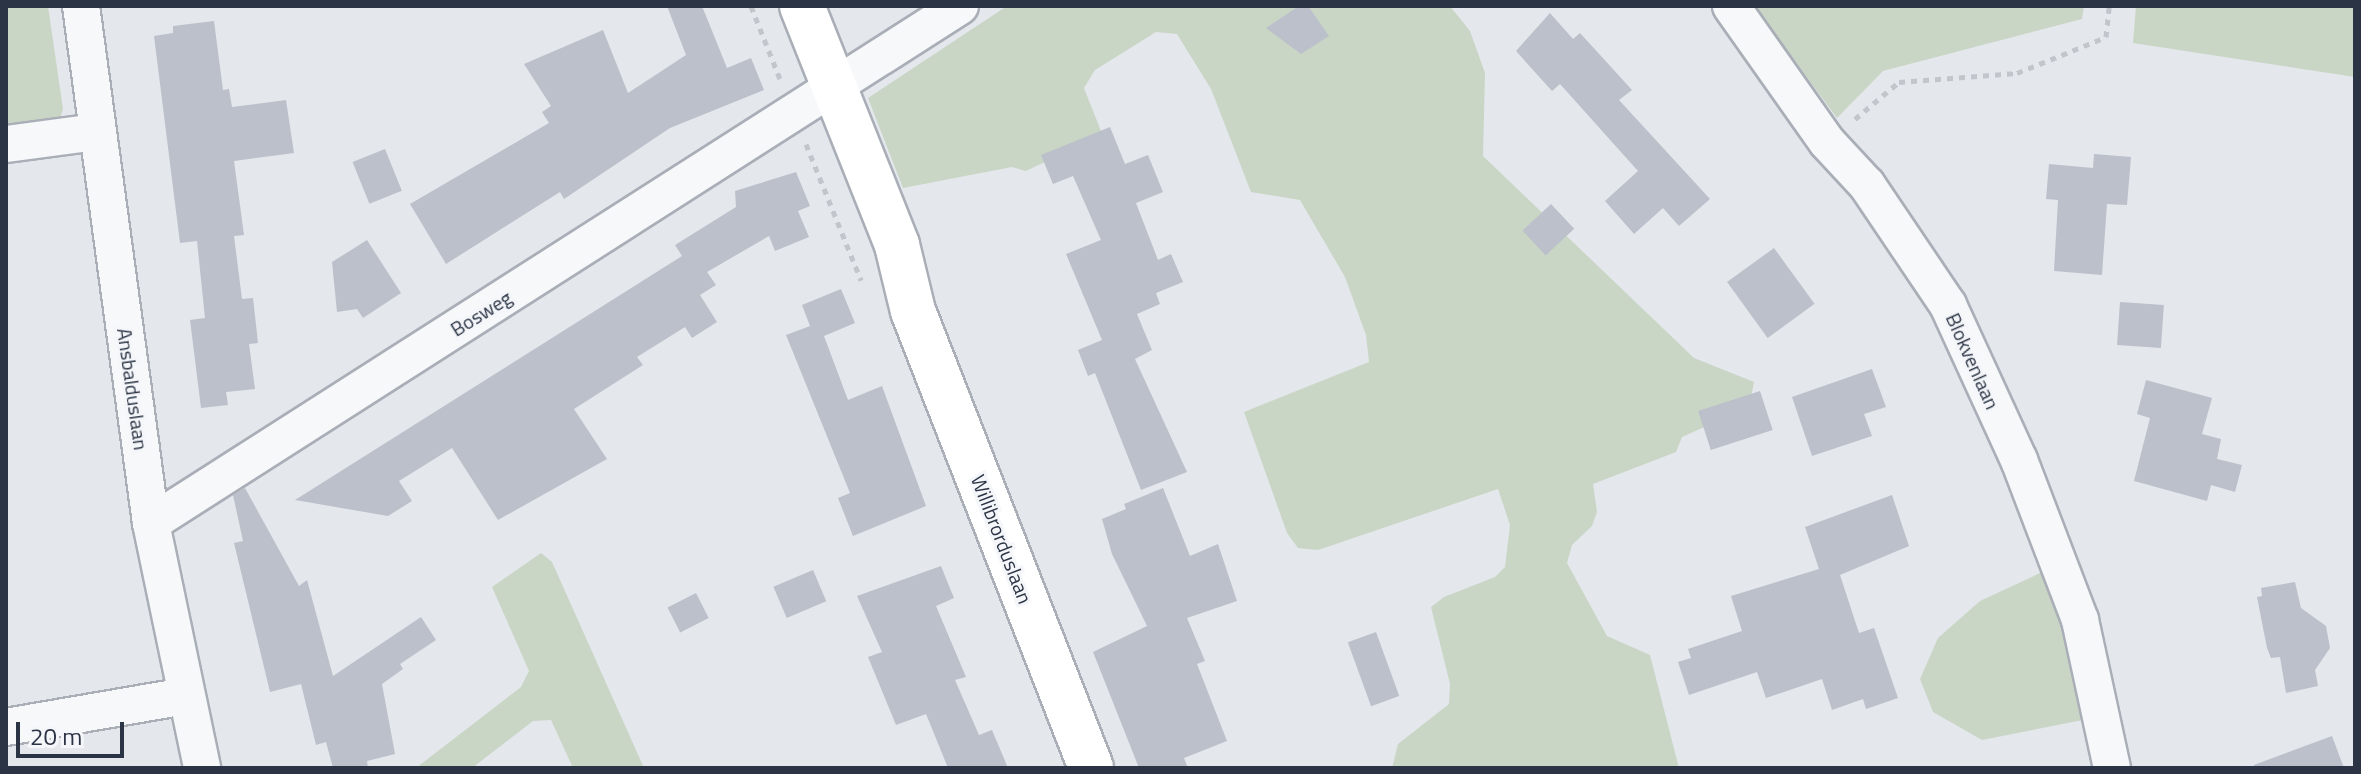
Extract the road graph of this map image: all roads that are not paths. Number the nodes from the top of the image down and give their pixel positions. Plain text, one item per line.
1 (81, 6) edge
2 (773, 6) edge
3 (802, 6) edge
4 (960, 6) edge
5 (1731, 6) edge
6 (824, 96) junction
7 (96, 132) junction
8 (6, 144) edge
9 (151, 523) junction
10 (185, 696) junction
11 (6, 727) edge
12 (202, 768) edge
13 (1091, 768) edge
14 (2112, 768) edge

1 - 7 street, Ansbalduslaan
2 - 6 main road, Willibrorduslaan
3 - 6 main road, Willibrorduslaan
4 - 6 street, Bosweg
5 - 14 street, Blokvenlaan
6 - 9 street, Bosweg
6 - 13 main road, Willibrorduslaan
7 - 8 street
7 - 9 street, Ansbalduslaan
9 - 10 street, Ansbalduslaan
10 - 11 street
10 - 12 street, Ansbalduslaan

